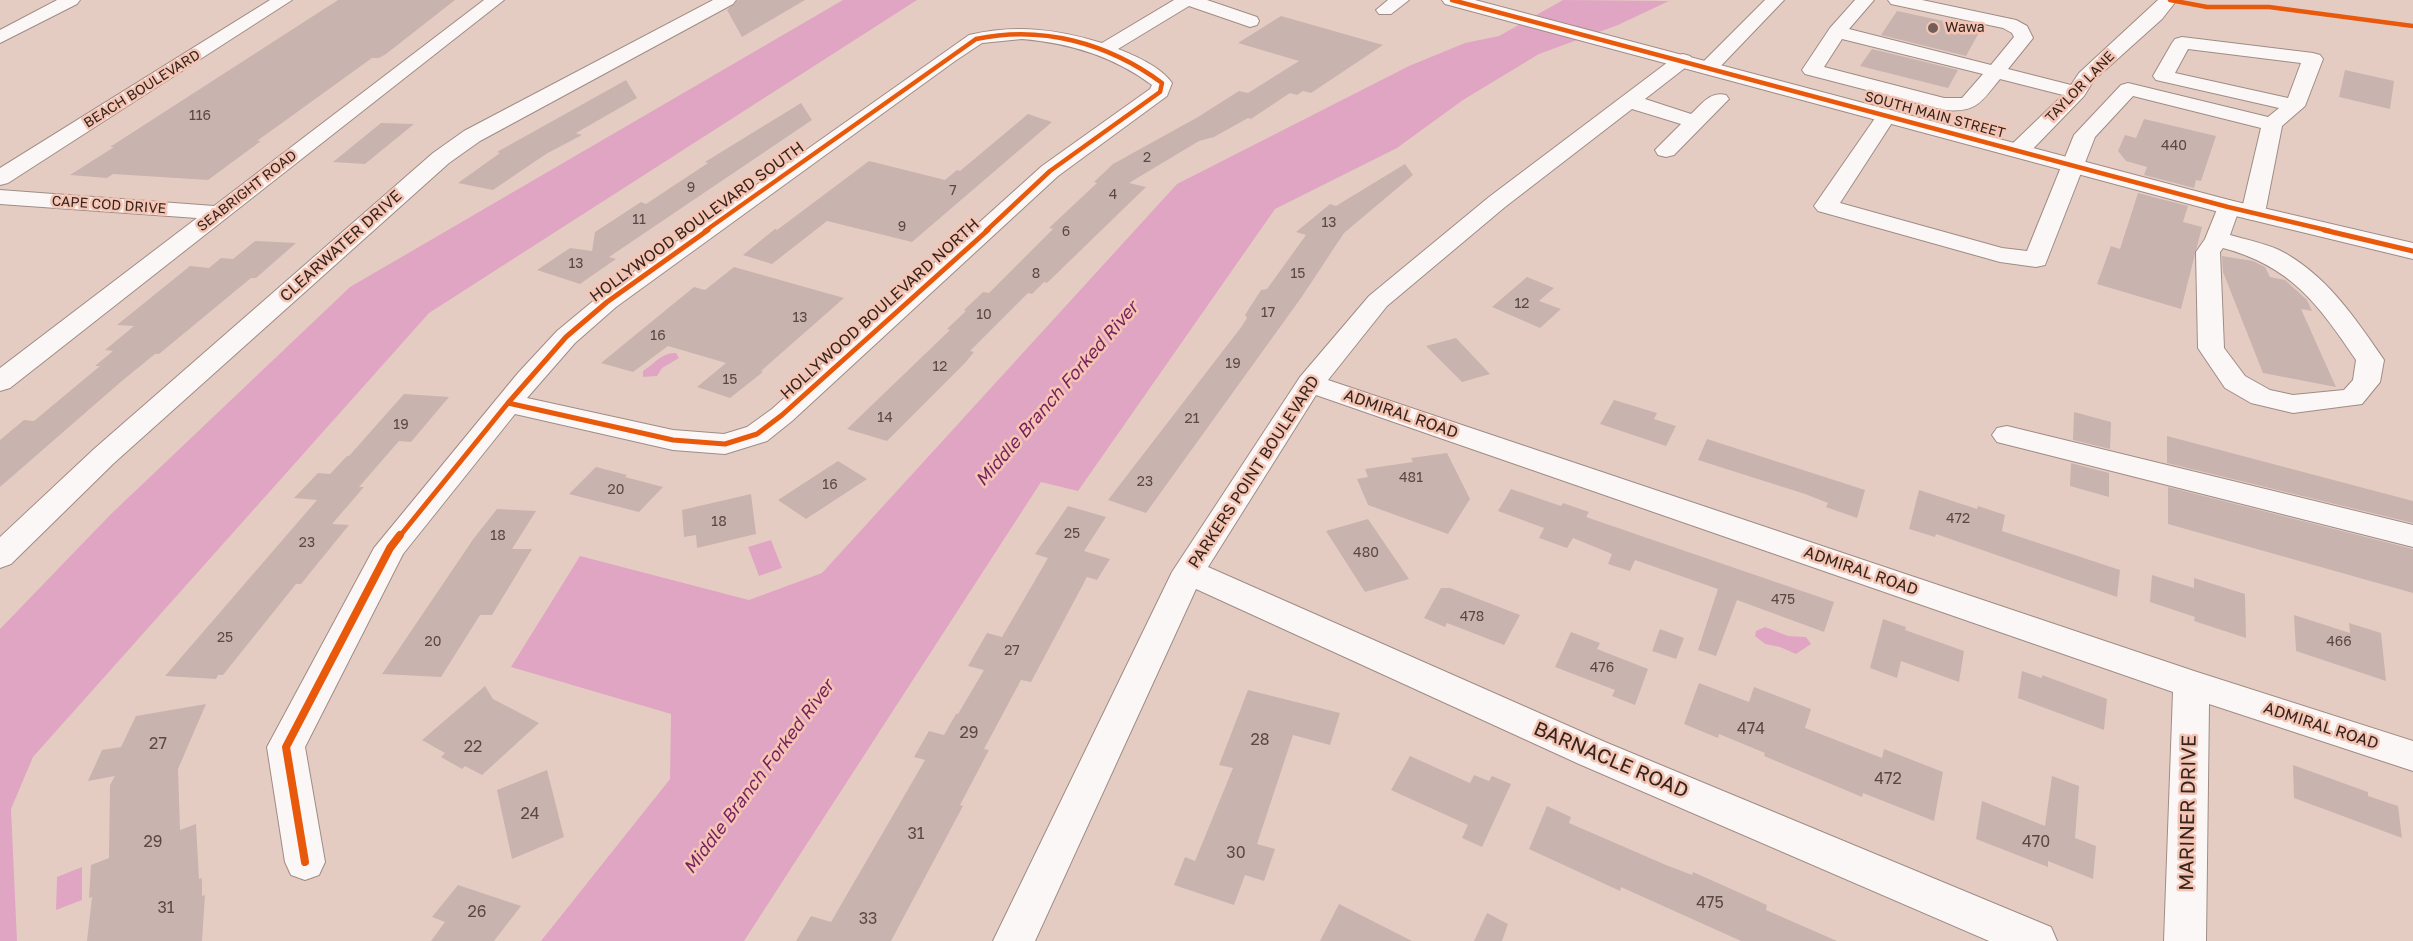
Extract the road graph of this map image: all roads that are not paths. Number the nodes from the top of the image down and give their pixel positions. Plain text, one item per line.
1 (71, 0) edge
2 (283, 0) edge
3 (495, 0) edge
4 (727, 0) edge
5 (1188, 0) edge
6 (1452, 0) edge
7 (1775, 0) edge
8 (1865, 0) edge
9 (1898, 0) edge
10 (2168, 0) edge
11 (1250, 21) dead end
12 (1836, 32) junction
13 (2136, 33) junction
14 (0, 37) edge
15 (2182, 43) junction
16 (1105, 49) junction
17 (1696, 64) junction
18 (1812, 69) junction
19 (1996, 72) junction
20 (2081, 84) junction
21 (1792, 89) junction
22 (2121, 97) junction
23 (1719, 99) dead end
24 (1629, 101) junction
25 (2295, 106) junction
26 (1887, 115) junction
27 (1695, 122) junction
28 (2270, 133) junction
29 (1666, 150) dead end
30 (2019, 150) junction
31 (2073, 165) junction
32 (0, 178) edge
33 (0, 197) edge
34 (2228, 207) junction
35 (218, 213) junction
36 (2253, 213) junction
37 (2217, 239) junction
38 (2413, 251) edge
39 (0, 382) edge
40 (1310, 383) junction
41 (508, 403) junction
42 (2007, 435) dead end
43 (2413, 536) edge
44 (0, 556) edge
45 (1188, 572) junction
46 (2191, 684) junction
47 (2413, 756) edge
48 (305, 862) dead end
49 (1014, 941) edge
50 (2036, 941) edge
51 (2185, 941) edge

1 - 14 street
2 - 32 street, BEACH BOULEVARD
3 - 35 street, SEABRIGHT ROAD
4 - 44 street, CLEARWATER DRIVE
5 - 11 street
5 - 16 street
6 - 17 highway, SOUTH MAIN STREET
7 - 17 street, PARKERS POINT BOULEVARD
8 - 12 street
9 - 19 street
10 - 13 street, TAYLOR LANE
12 - 18 street
12 - 19 street
13 - 15 street
13 - 20 street, TAYLOR LANE
15 - 25 street
15 - 25 street
16 - 41 street, HOLLYWOOD BOULEVARD SOUTH
16 - 41 street, HOLLYWOOD BOULEVARD NORTH
17 - 21 highway, SOUTH MAIN STREET
17 - 24 street, PARKERS POINT BOULEVARD
18 - 19 street
18 - 21 street
19 - 20 street
20 - 22 street
20 - 30 street, TAYLOR LANE
21 - 26 highway, SOUTH MAIN STREET
22 - 28 street
22 - 31 street
23 - 27 street
24 - 27 street
24 - 40 street, PARKERS POINT BOULEVARD
25 - 28 street
26 - 30 highway, SOUTH MAIN STREET
26 - 31 street
27 - 29 street
28 - 36 street
30 - 31 highway, SOUTH MAIN STREET
31 - 34 highway, SOUTH MAIN STREET
33 - 35 street, CAPE COD DRIVE
34 - 36 highway, SOUTH MAIN STREET
34 - 37 street
35 - 39 street, SEABRIGHT ROAD
36 - 38 highway, SOUTH MAIN STREET
37 - 37 street
40 - 45 street, PARKERS POINT BOULEVARD
40 - 46 street, ADMIRAL ROAD
41 - 48 street, HOLLYWOOD BOULEVARD SOUTH
42 - 43 street
45 - 49 street, PARKERS POINT BOULEVARD
45 - 50 street, BARNACLE ROAD
46 - 47 street, ADMIRAL ROAD
46 - 51 street, MARINER DRIVE

